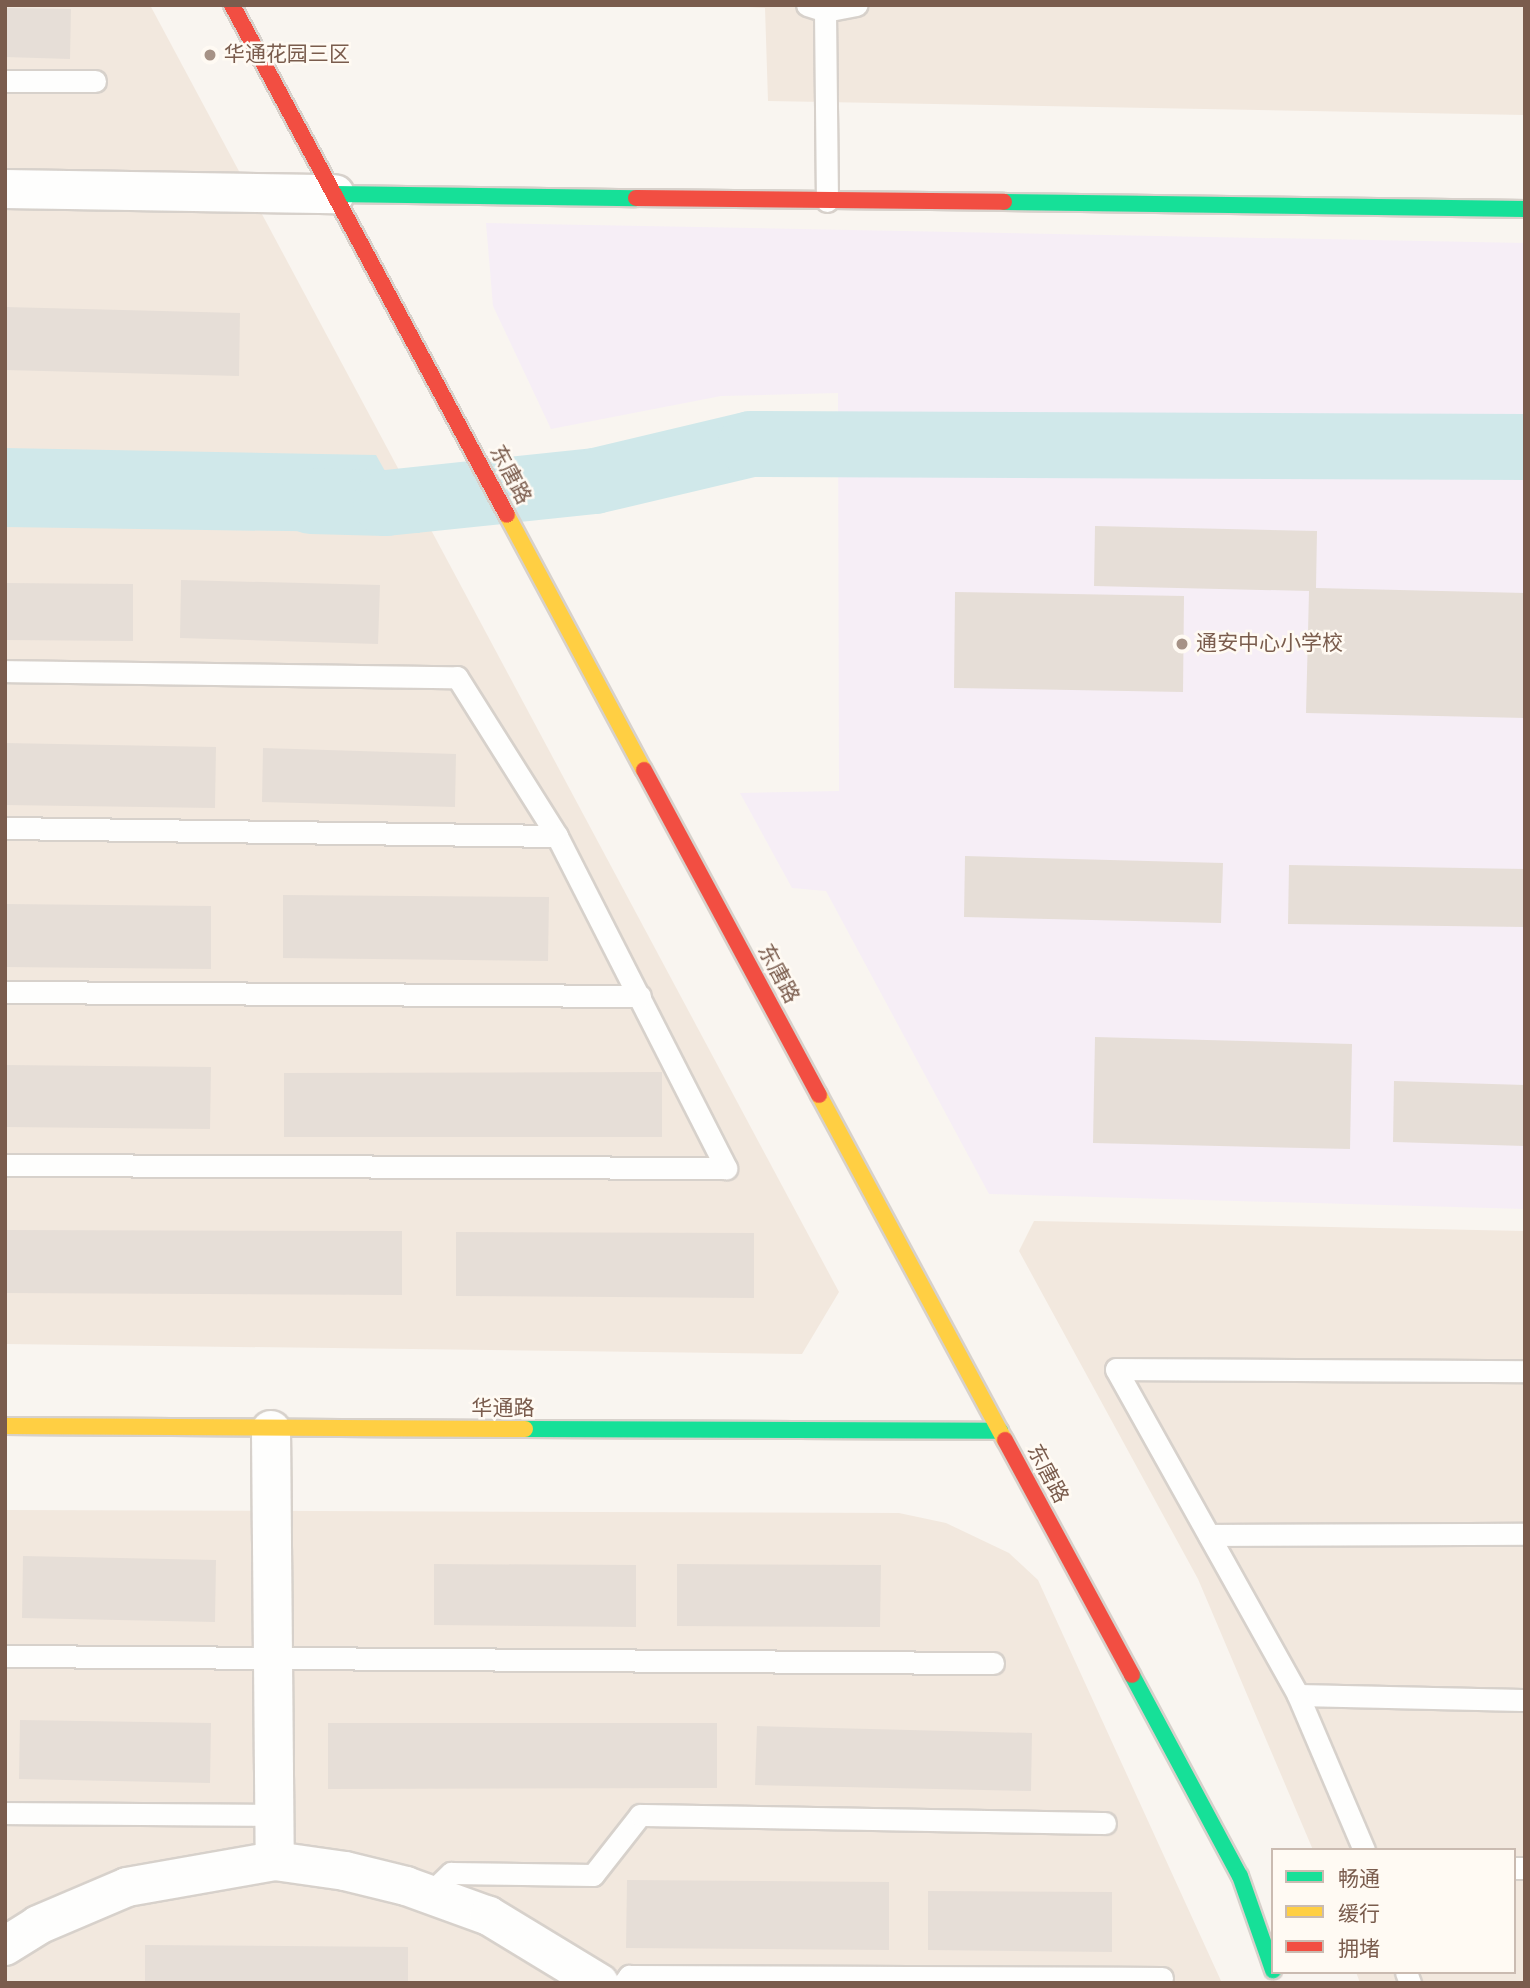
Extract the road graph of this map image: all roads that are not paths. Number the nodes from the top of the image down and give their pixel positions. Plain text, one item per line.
1 (232, 5) edge
2 (856, 5) edge
3 (816, 8) edge
4 (5, 81) edge
5 (95, 81) dead end
6 (5, 189) edge
7 (335, 194) junction
8 (827, 201) junction
9 (1525, 209) edge
10 (5, 671) edge
11 (5, 828) edge
12 (557, 836) junction
13 (5, 992) edge
14 (640, 996) junction
15 (5, 1165) edge
16 (1525, 1371) edge
17 (5, 1426) edge
18 (271, 1430) junction
19 (1000, 1431) junction
20 (1525, 1534) edge
21 (1209, 1535) junction
22 (5, 1656) edge
23 (273, 1659) junction
24 (993, 1662) dead end
25 (1298, 1695) junction
26 (1525, 1700) edge
27 (5, 1813) edge
28 (274, 1815) junction
29 (1105, 1823) dead end
30 (1363, 1848) edge
31 (275, 1861) junction
32 (428, 1895) junction
33 (5, 1946) edge
34 (1271, 1965) edge
35 (1162, 1978) dead end
36 (598, 1983) edge
37 (624, 1983) edge

1 - 7 street, 东唐路
2 - 3 lane
3 - 8 lane
4 - 5 lane
6 - 7 street
7 - 8 street
7 - 19 street, 东唐路
8 - 9 street
10 - 12 lane
11 - 12 lane
12 - 14 lane
13 - 14 lane
14 - 15 lane
16 - 21 lane
17 - 18 street, 华通路
18 - 19 street, 华通路
18 - 23 street
19 - 34 street, 东唐路
20 - 21 lane
21 - 25 lane
22 - 23 lane
23 - 24 lane
23 - 28 street
25 - 26 lane
25 - 30 lane
27 - 28 lane
28 - 31 street
29 - 32 lane
31 - 32 street
31 - 33 street
32 - 36 street
35 - 37 lane

